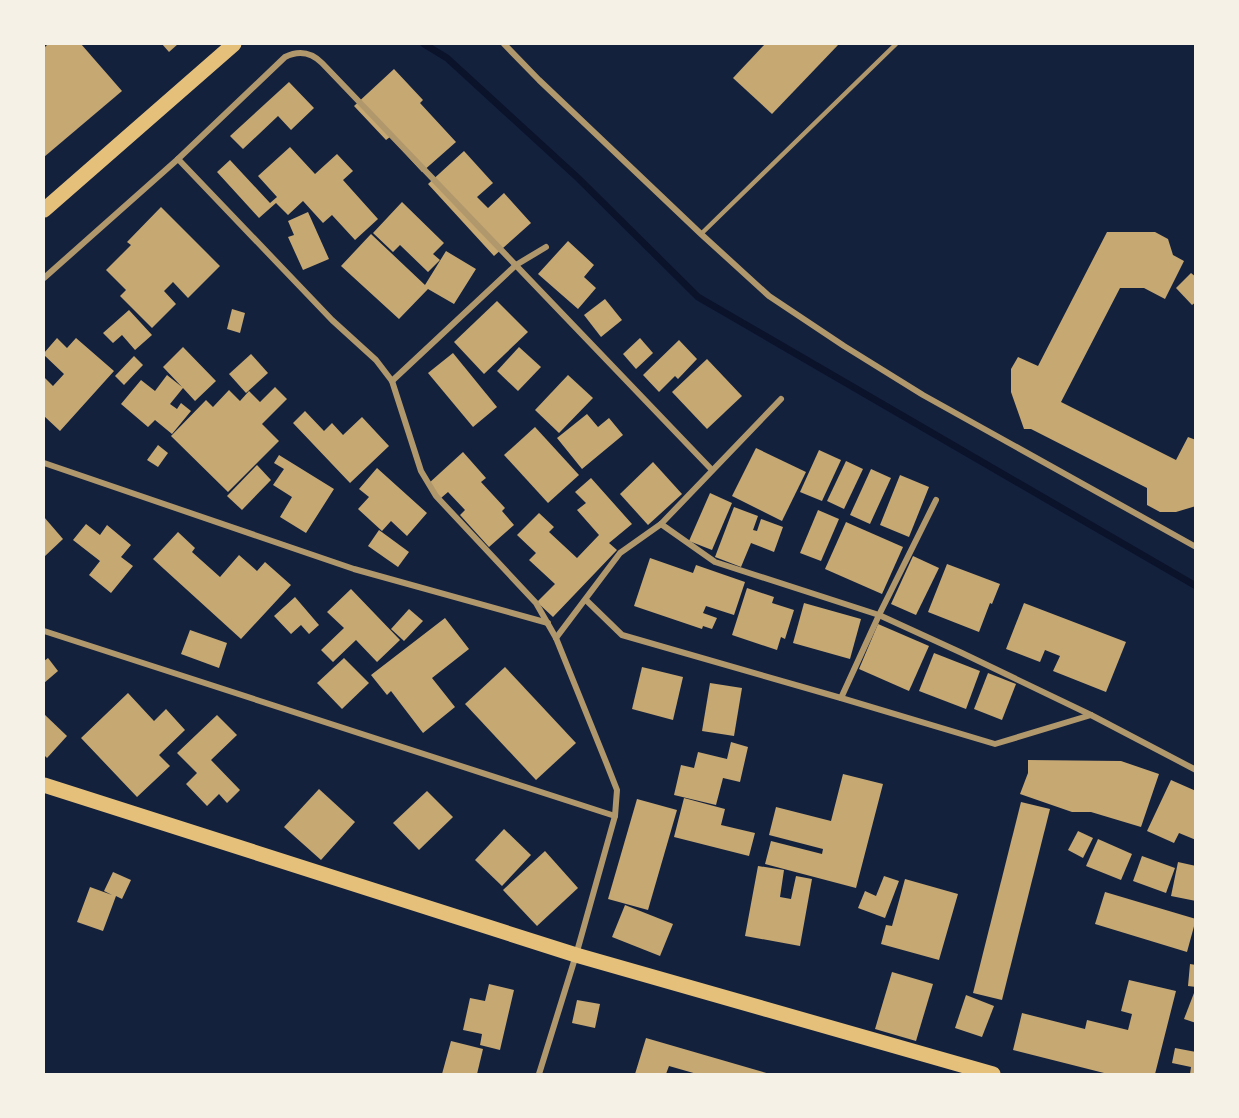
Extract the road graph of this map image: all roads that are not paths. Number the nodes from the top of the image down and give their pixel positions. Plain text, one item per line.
1 (234, 44) edge
2 (504, 44) edge
3 (896, 44) edge
4 (178, 159) junction
5 (44, 210) edge
6 (701, 234) junction
7 (546, 247) dead end
8 (516, 265) junction
9 (44, 278) edge
10 (392, 381) junction
11 (781, 399) dead end
12 (44, 463) edge
13 (712, 470) junction
14 (936, 500) dead end
15 (661, 524) junction
16 (1196, 547) edge
17 (586, 600) junction
18 (879, 615) junction
19 (548, 623) junction
20 (44, 631) edge
21 (556, 638) junction
22 (841, 698) junction
23 (1091, 715) junction
24 (1196, 770) edge
25 (44, 785) edge
26 (615, 816) junction
27 (576, 955) junction
28 (539, 1074) edge
29 (993, 1074) edge

1 - 5 main road
2 - 6 street
3 - 6 lane
4 - 8 street
4 - 9 street
4 - 10 street
6 - 16 street
7 - 8 street
8 - 10 street
8 - 13 street
10 - 19 street
11 - 13 street
12 - 19 street
13 - 15 street
14 - 18 street
15 - 17 street
15 - 18 street
17 - 21 street
17 - 22 street
18 - 22 street
18 - 23 street
19 - 21 street
20 - 26 street
21 - 26 street
22 - 23 street
23 - 24 street
25 - 27 main road
26 - 27 street
27 - 28 street
27 - 29 main road

